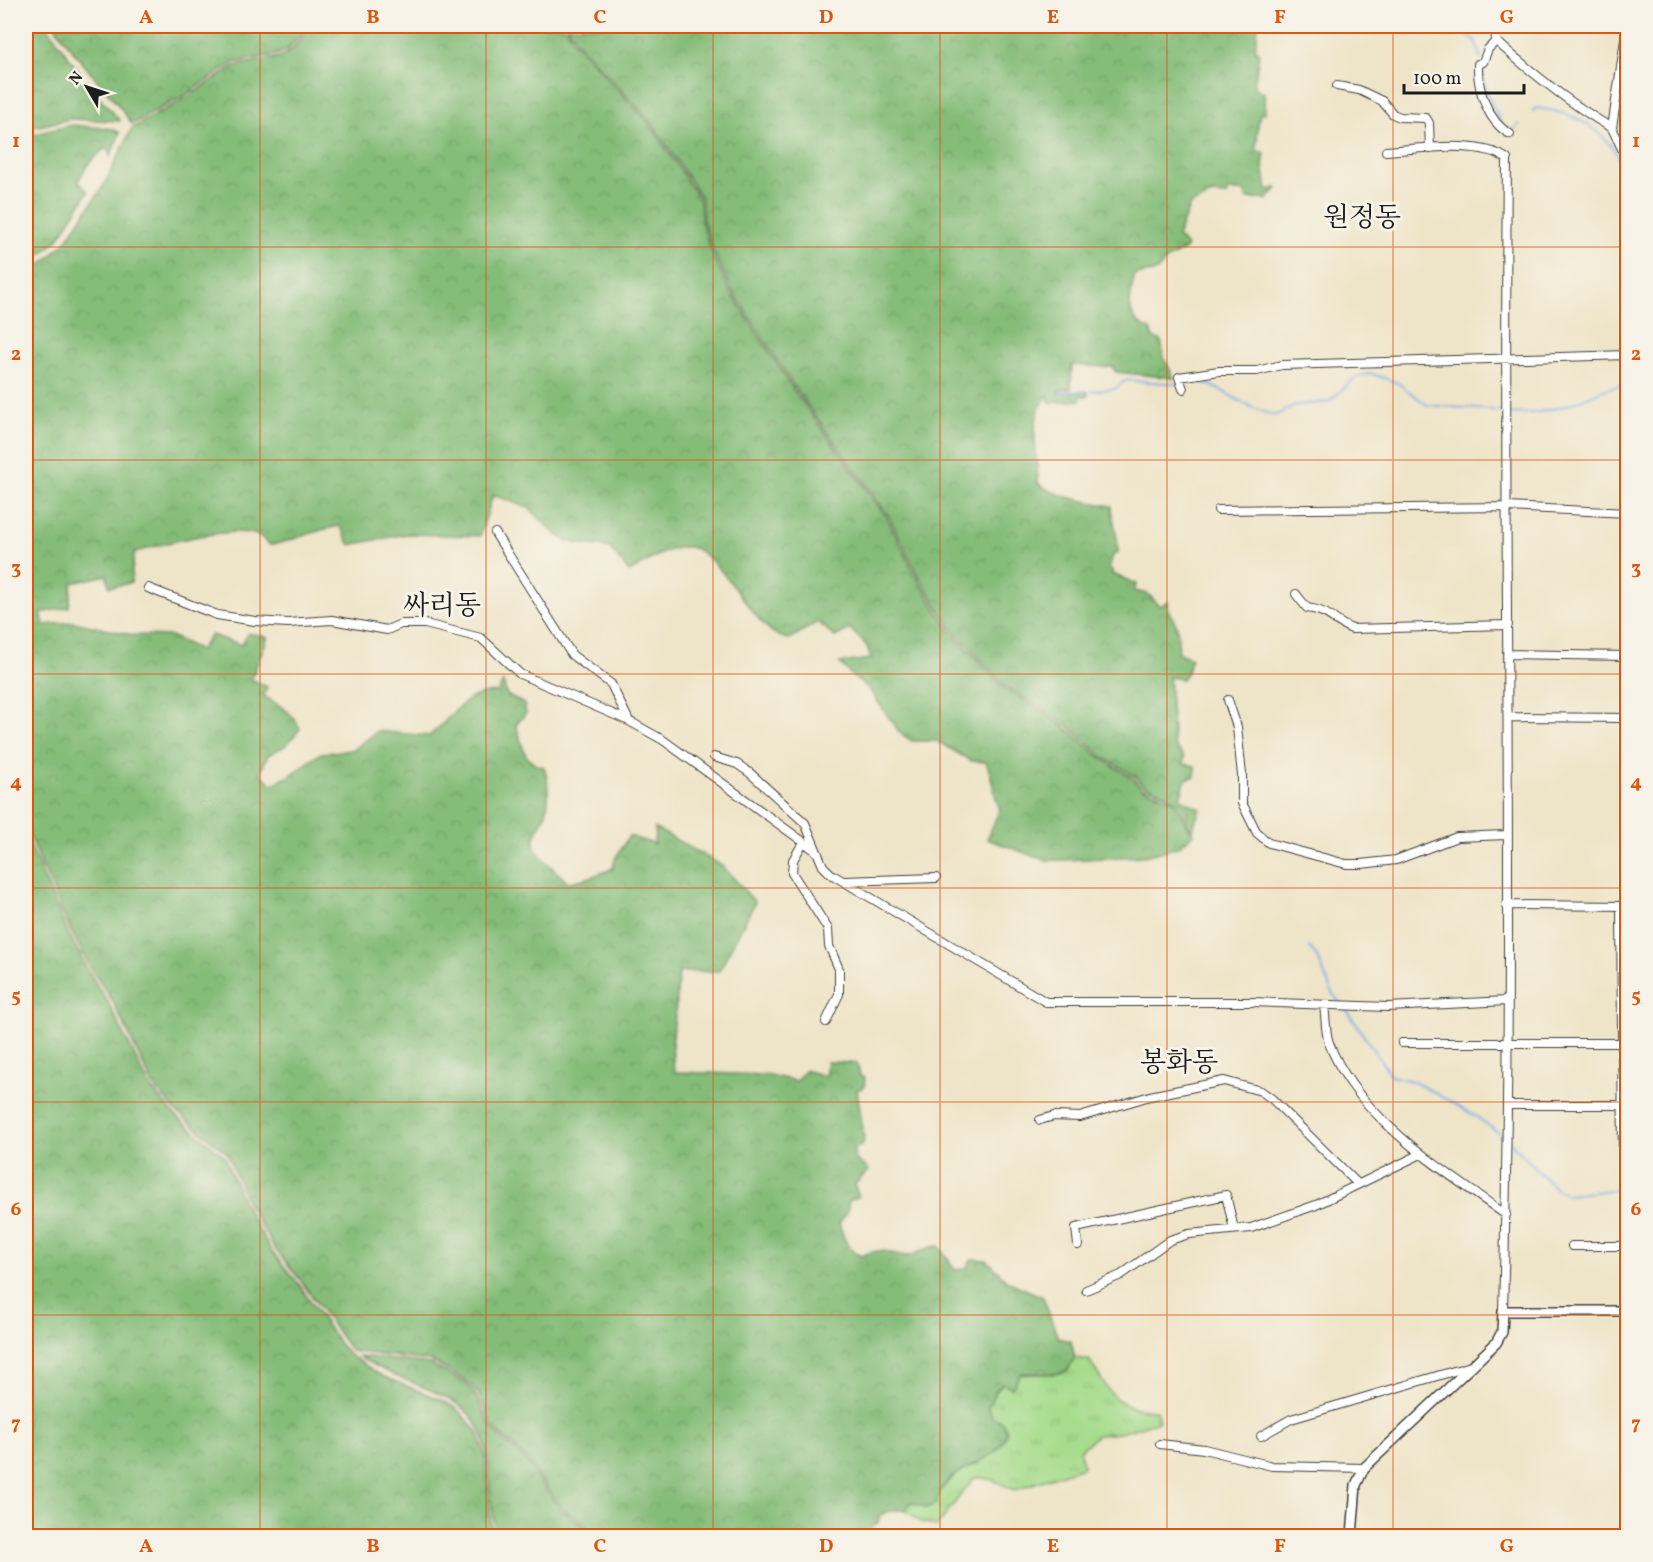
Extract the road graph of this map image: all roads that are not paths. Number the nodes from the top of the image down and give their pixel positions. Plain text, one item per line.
1 (1495, 26) edge
2 (1628, 26) edge
3 (1496, 41) junction
4 (1337, 86) dead end
5 (1611, 128) junction
6 (1510, 134) dead end
7 (1430, 149) junction
8 (1386, 151) dead end
9 (1628, 161) edge
10 (1628, 355) edge
11 (1505, 357) junction
12 (1183, 389) dead end
13 (1508, 507) junction
14 (1218, 510) dead end
15 (1628, 513) edge
16 (495, 532) dead end
17 (147, 588) dead end
18 (1296, 594) dead end
19 (1508, 625) junction
20 (1508, 654) junction
21 (1628, 656) edge
22 (1227, 700) dead end
23 (1508, 717) junction
24 (1628, 718) edge
25 (629, 721) junction
26 (714, 756) dead end
27 (1506, 835) junction
28 (803, 843) junction
29 (816, 851) junction
30 (936, 878) dead end
31 (843, 881) junction
32 (1506, 905) junction
33 (1624, 906) edge
34 (1507, 1001) junction
35 (1324, 1006) junction
36 (826, 1022) dead end
37 (1402, 1042) dead end
38 (1506, 1043) junction
39 (1625, 1043) edge
40 (1507, 1105) junction
41 (1625, 1105) edge
42 (1040, 1120) dead end
43 (1421, 1154) junction
44 (1623, 1158) dead end
45 (1358, 1185) junction
46 (1506, 1215) junction
47 (1234, 1229) junction
48 (1078, 1245) dead end
49 (1572, 1246) dead end
50 (1628, 1246) edge
51 (1086, 1290) dead end
52 (1503, 1311) junction
53 (1628, 1311) edge
54 (1471, 1366) junction
55 (1261, 1436) dead end
56 (1160, 1444) dead end
57 (1364, 1468) junction
58 (1352, 1536) edge

1 - 3 street
2 - 5 street
3 - 5 street
3 - 6 street
4 - 7 street
5 - 9 street
7 - 8 street
7 - 11 street
10 - 11 street
11 - 12 street
11 - 13 street
13 - 14 street
13 - 15 street
13 - 19 street
16 - 25 street
17 - 25 street
18 - 19 street
19 - 20 street
20 - 21 street
20 - 23 street
22 - 27 street
23 - 24 street
23 - 27 street
25 - 28 street
26 - 29 street
27 - 32 street
28 - 29 street
28 - 36 street
29 - 31 street
30 - 31 street
31 - 35 street
32 - 33 street
32 - 34 street
33 - 39 street
34 - 35 street
34 - 38 street
35 - 43 street
37 - 38 street
38 - 39 street
38 - 40 street
39 - 41 street
40 - 41 street
40 - 46 street
41 - 44 street
42 - 45 street
43 - 45 street
43 - 46 street
45 - 47 street
46 - 52 street
47 - 48 street
47 - 51 street
49 - 50 street
52 - 53 street
52 - 54 street
54 - 55 street
54 - 57 street
56 - 57 street
57 - 58 street

